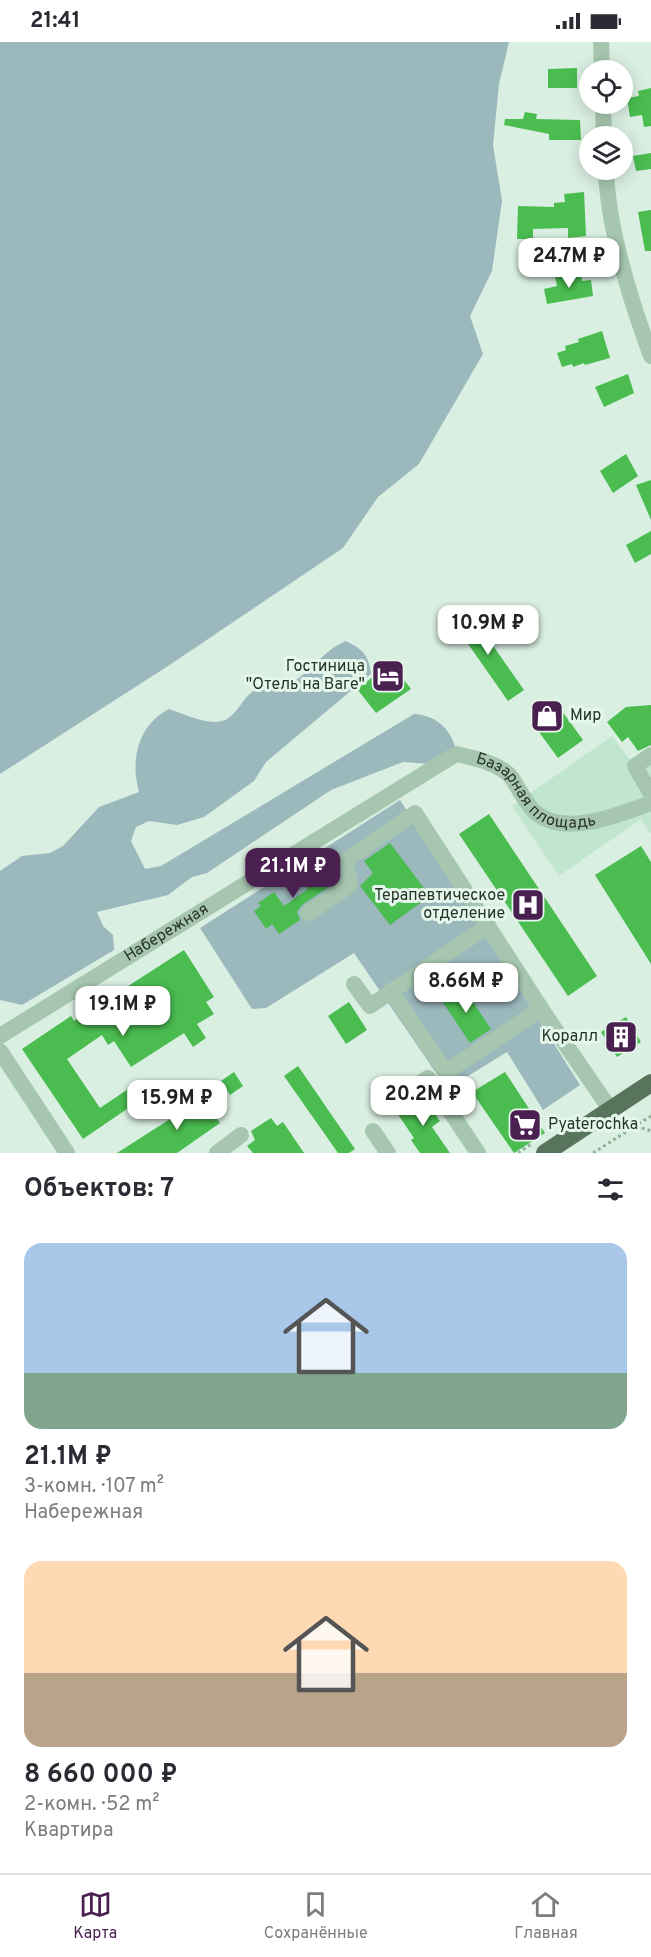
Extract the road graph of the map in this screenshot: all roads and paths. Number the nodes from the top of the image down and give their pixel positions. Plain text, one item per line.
1 (601, 42) edge
2 (602, 60) edge
3 (606, 180) edge
4 (651, 356) edge
5 (456, 754) joint
6 (651, 755) edge
7 (651, 794) edge
8 (651, 803) edge
9 (308, 913) dead end
10 (488, 926) junction
11 (354, 984) dead end
12 (391, 991) junction
13 (541, 1009) junction
14 (0, 1036) edge
15 (0, 1051) edge
16 (651, 1083) edge
17 (398, 1098) dead end
18 (610, 1109) junction
19 (651, 1116) edge
20 (636, 1126) junction
21 (373, 1131) dead end
22 (651, 1131) edge
23 (242, 1135) dead end
24 (67, 1153) edge
25 (217, 1153) edge
26 (388, 1153) edge
27 (478, 1153) edge
28 (545, 1153) edge
29 (593, 1153) edge

1 - 2 street
3 - 4 street
5 - 8 street, Базарная площадь
5 - 14 street, Набережная
6 - 7 street
9 - 10 street
10 - 12 street
10 - 13 street
11 - 12 street
12 - 13 street
13 - 18 street
15 - 24 street
16 - 18 main road
17 - 27 street
18 - 28 main road
19 - 20 path
20 - 22 path
20 - 29 path
21 - 26 street
23 - 25 street

